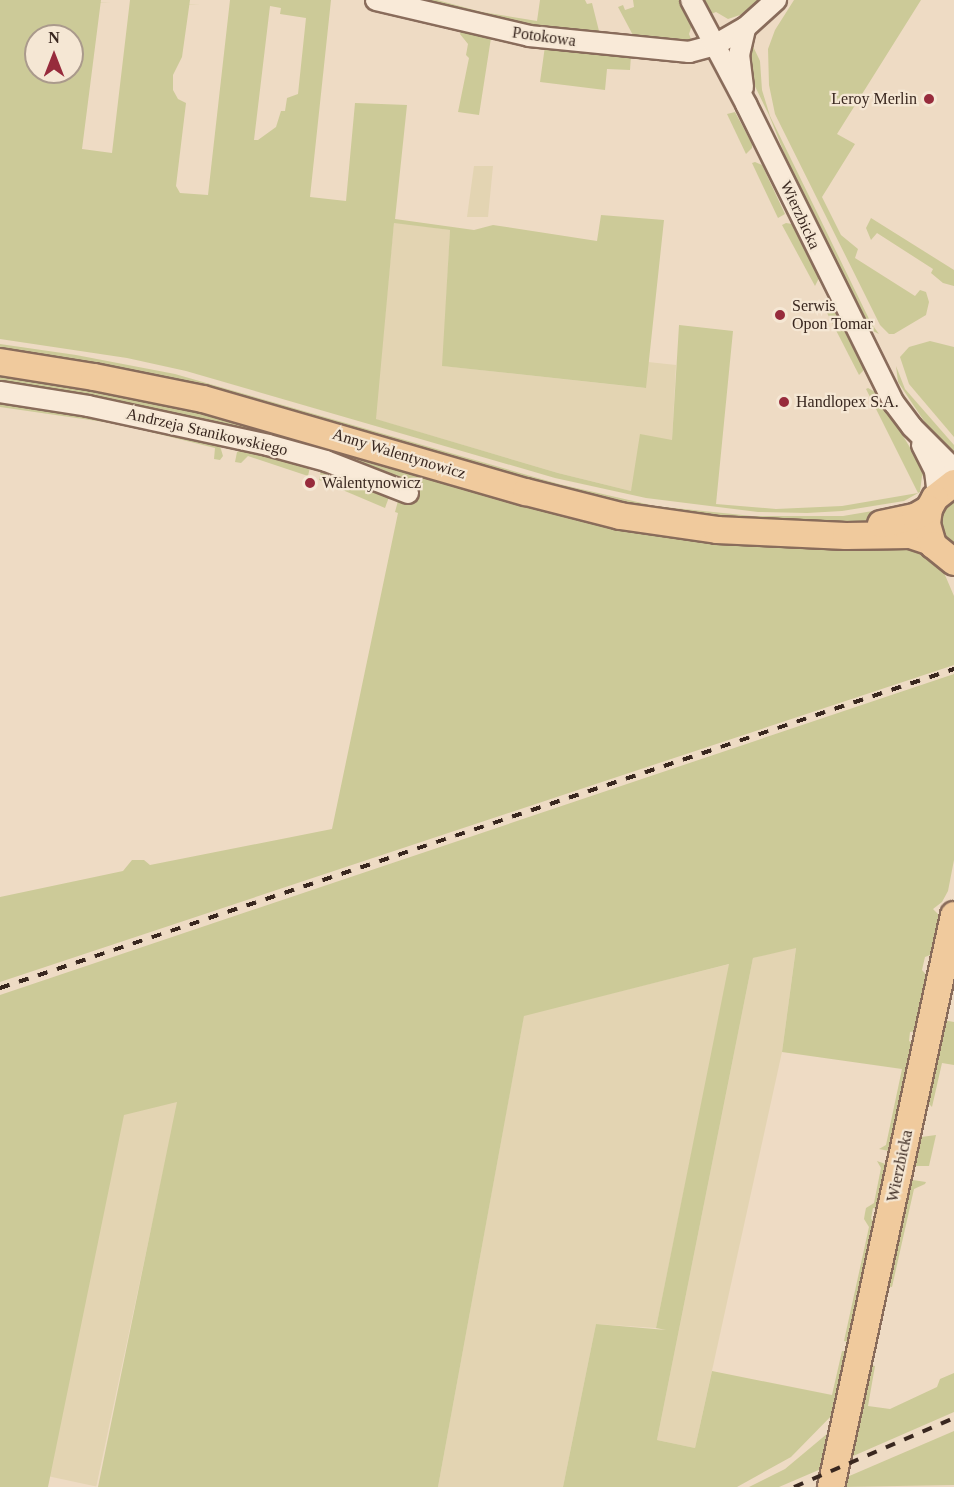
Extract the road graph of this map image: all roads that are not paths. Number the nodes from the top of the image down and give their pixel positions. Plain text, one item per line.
1 (376, 0) edge
2 (691, 0) edge
3 (776, 0) edge
4 (745, 28) junction
5 (715, 45) junction
6 (746, 104) junction
7 (0, 362) edge
8 (0, 392) edge
9 (912, 427) junction
10 (954, 469) edge
11 (408, 494) dead end
12 (940, 496) edge
13 (799, 534) junction
14 (947, 558) edge
15 (954, 915) edge
16 (831, 1487) edge

1 - 5 street, Potokowa
2 - 5 street, Wierzbicka
3 - 4 street, Potokowa
4 - 5 street, Potokowa
4 - 6 street
5 - 6 street, Wierzbicka
6 - 9 street, Wierzbicka
7 - 13 main road, Anny Walentynowicz
8 - 11 street, Andrzeja Stanikowskiego
9 - 10 street, Wierzbicka
9 - 12 street, Wierzbicka
12 - 13 main road, Anny Walentynowicz
12 - 14 main road
13 - 14 main road, Anny Walentynowicz
15 - 16 main road, Wierzbicka

